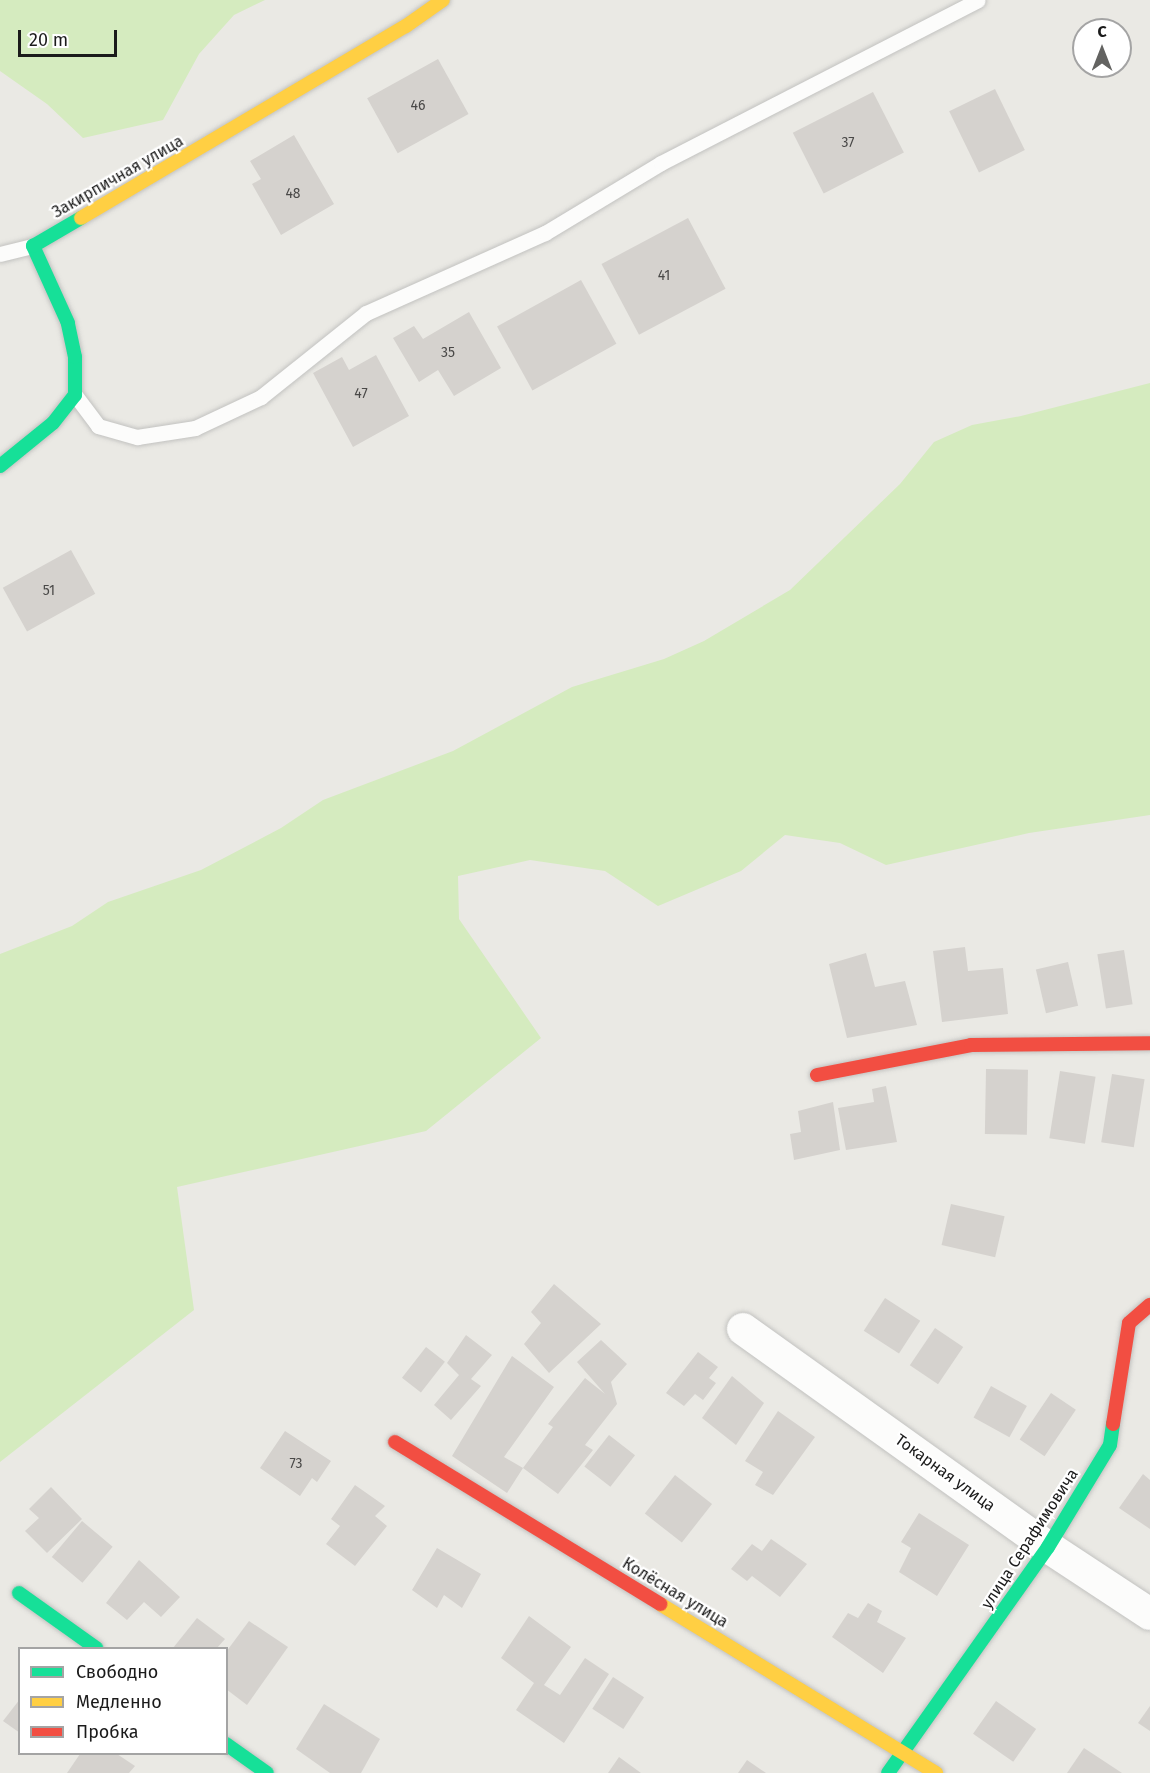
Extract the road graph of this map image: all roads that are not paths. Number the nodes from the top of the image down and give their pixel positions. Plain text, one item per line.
1 (443, 0) edge
2 (978, 0) edge
3 (33, 246) junction
4 (0, 254) edge
5 (75, 395) junction
6 (0, 466) edge
7 (1150, 1043) edge
8 (817, 1075) dead end
9 (1150, 1305) edge
10 (743, 1329) dead end
11 (395, 1442) dead end
12 (1048, 1547) junction
13 (19, 1593) dead end
14 (1150, 1614) edge
15 (95, 1647) edge
16 (228, 1745) edge
17 (904, 1751) junction
18 (267, 1773) edge
19 (888, 1773) edge
20 (936, 1773) edge

1 - 3 street, Закирпичная улица
2 - 5 lane
3 - 4 lane
3 - 5 street
5 - 6 street
7 - 8 street
9 - 12 street, улица Серафимовича
10 - 12 street, Токарная улица
11 - 17 street, Колёсная улица
12 - 14 street, Токарная улица
12 - 17 street, улица Серафимовича
13 - 15 street
16 - 18 street
17 - 19 street, улица Серафимовича
17 - 20 street, Колёсная улица

